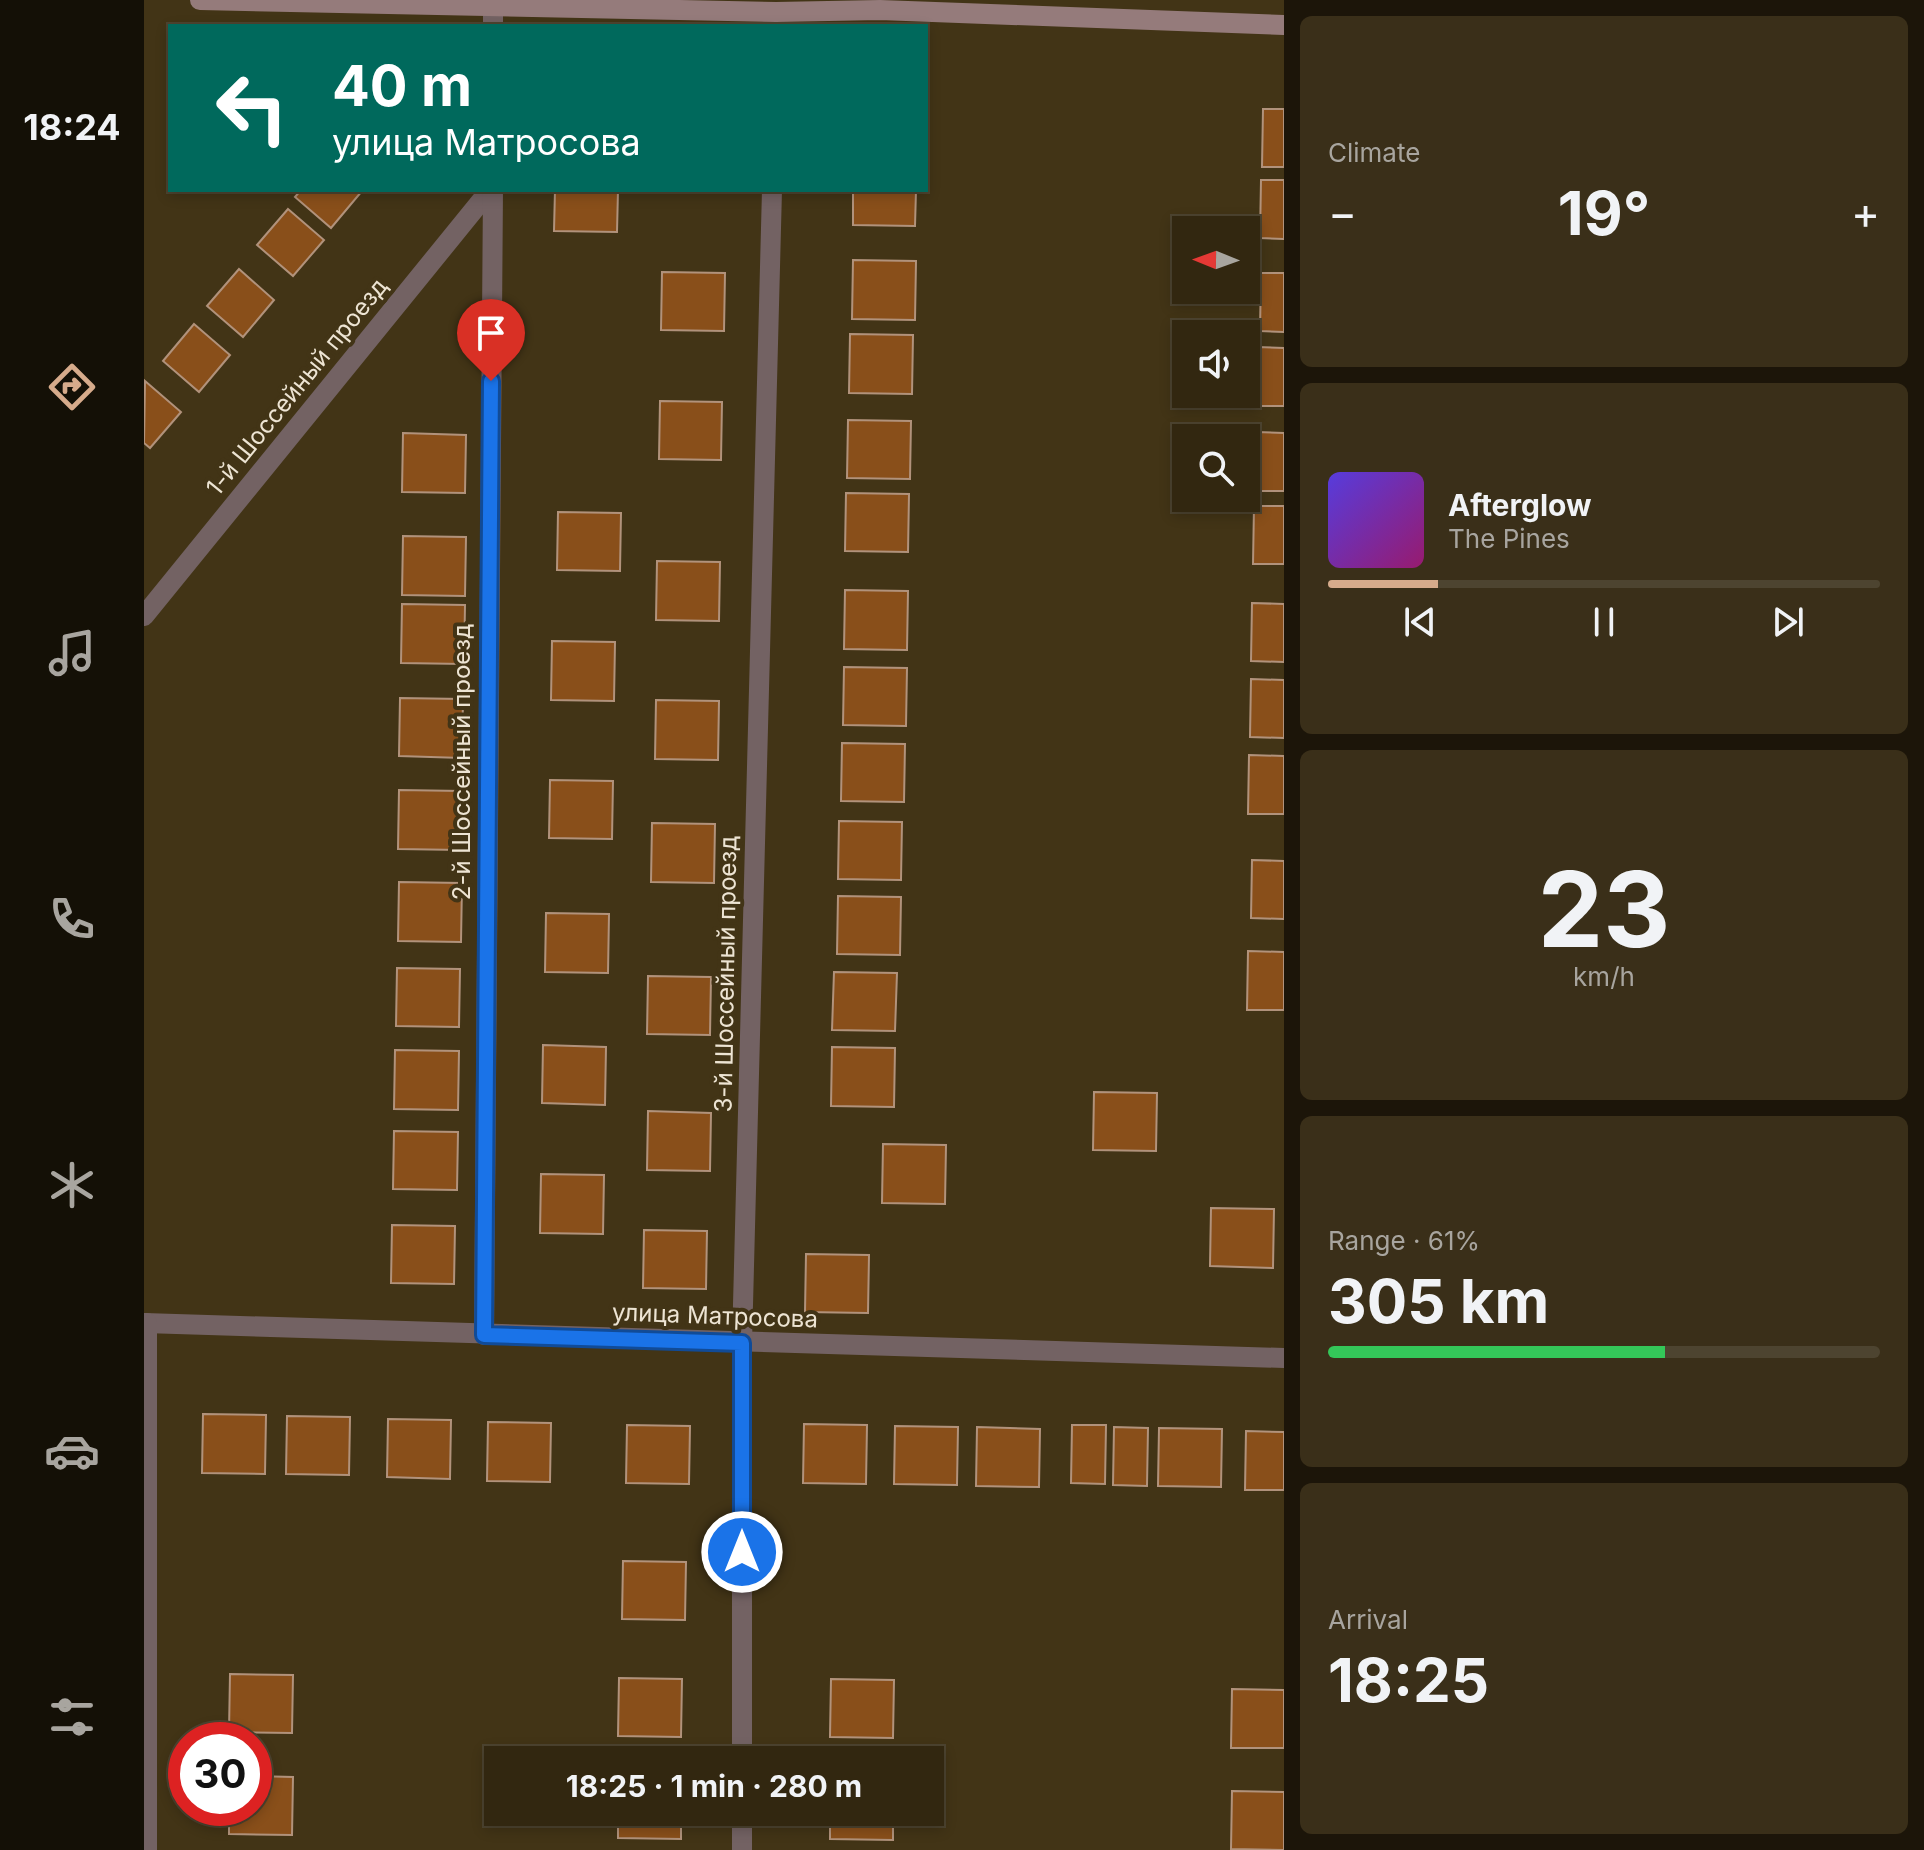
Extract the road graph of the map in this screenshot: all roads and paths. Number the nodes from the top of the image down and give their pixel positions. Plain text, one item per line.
1 (200, 0) edge
2 (388, 2) edge
3 (493, 5) junction
4 (880, 5) edge
5 (776, 19) edge
6 (493, 24) edge
7 (1284, 25) edge
8 (489, 192) edge
9 (491, 192) edge
10 (772, 192) edge
11 (144, 616) edge
12 (145, 1323) edge
13 (484, 1335) junction
14 (742, 1343) junction
15 (1284, 1358) edge
16 (742, 1746) edge
17 (742, 1826) edge
18 (147, 1850) edge
19 (742, 1850) edge

1 - 2 street
2 - 3 street
3 - 5 street
3 - 6 street
4 - 5 street
4 - 7 street
8 - 11 street, 1-й Шоссейный проезд
9 - 13 street, 2-й Шоссейный проезд
10 - 14 street, 3-й Шоссейный проезд
12 - 13 street, улица Матросова
12 - 18 street
13 - 14 street, улица Матросова
14 - 15 street, улица Матросова
14 - 16 street, 3-й Шоссейный проезд
17 - 19 street

